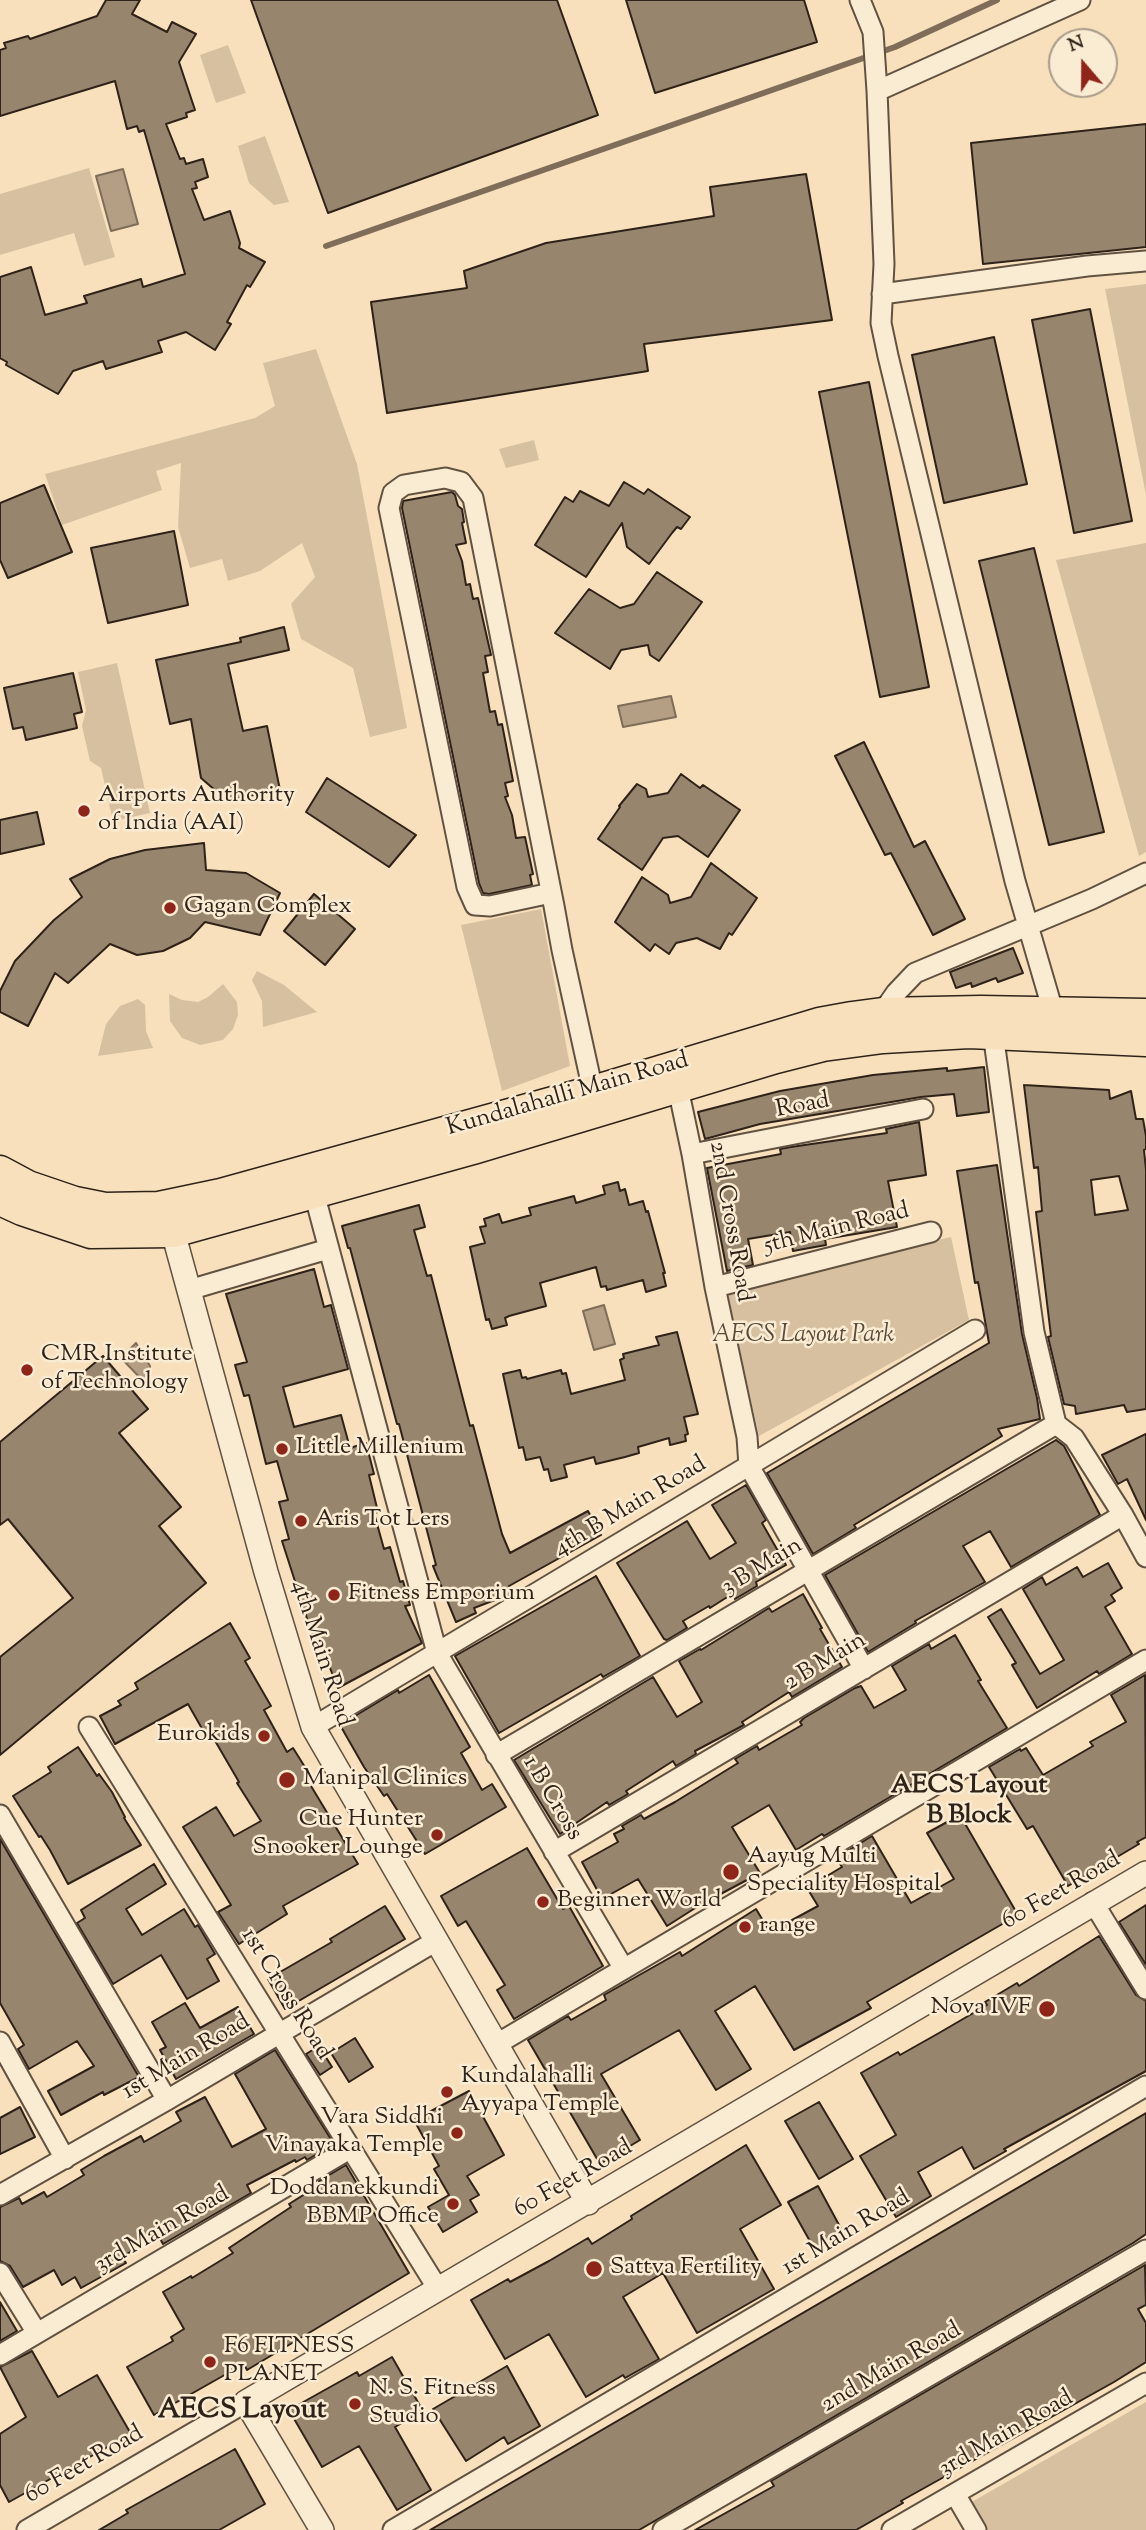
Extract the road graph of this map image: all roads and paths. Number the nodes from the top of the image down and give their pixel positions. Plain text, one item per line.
1 (860, 0) edge
2 (1080, 0) edge
3 (877, 92) junction
4 (1146, 261) edge
5 (882, 294) junction
6 (1146, 873) edge
7 (551, 892) junction
8 (1029, 924) junction
9 (1053, 1011) junction
10 (1146, 1014) edge
11 (882, 1025) junction
12 (993, 1033) junction
13 (1146, 1041) edge
14 (678, 1088) junction
15 (593, 1091) junction
16 (923, 1109) dead end
17 (692, 1154) junction
18 (0, 1171) edge
19 (314, 1193) junction
20 (0, 1200) edge
21 (931, 1231) dead end
22 (173, 1232) junction
23 (328, 1249) junction
24 (715, 1287) junction
25 (189, 1290) junction
26 (975, 1331) dead end
27 (1056, 1424) junction
28 (749, 1466) junction
29 (1124, 1516) junction
30 (1146, 1557) edge
31 (806, 1570) junction
32 (437, 1653) junction
33 (1146, 1660) edge
34 (864, 1669) junction
35 (89, 1727) dead end
36 (313, 1727) junction
37 (496, 1755) junction
38 (0, 1815) edge
39 (554, 1852) junction
40 (1146, 1873) edge
41 (1093, 1902) junction
42 (436, 1941) junction
43 (624, 1969) junction
44 (1146, 1989) edge
45 (279, 2032) junction
46 (0, 2042) edge
47 (497, 2044) junction
48 (1146, 2086) edge
49 (167, 2100) junction
50 (351, 2148) junction
51 (65, 2159) junction
52 (0, 2195) edge
53 (588, 2203) junction
54 (1146, 2250) edge
55 (0, 2273) edge
56 (438, 2289) junction
57 (37, 2333) junction
58 (0, 2355) edge
59 (1146, 2383) edge
60 (246, 2402) junction
61 (955, 2494) junction
62 (27, 2530) edge
63 (322, 2530) edge
64 (393, 2530) edge
65 (663, 2530) edge
66 (892, 2530) edge
67 (976, 2530) edge

1 - 3 street
2 - 3 street
3 - 5 street
4 - 5 street
5 - 8 street
6 - 8 street
7 - 7 street
7 - 15 street
8 - 9 street
8 - 11 street
9 - 10 main road, Kundalahalli Main Road
9 - 11 main road, Kundalahalli Main Road
11 - 12 main road, Kundalahalli Main Road
11 - 14 main road, Kundalahalli Main Road
11 - 15 main road, Kundalahalli Main Road
12 - 13 main road, Kundalahalli Main Road
12 - 27 street
14 - 17 street, 2nd Cross Road
14 - 19 main road, Kundalahalli Main Road
15 - 18 main road, Kundalahalli Main Road
16 - 17 street, Road
17 - 24 street, 2nd Cross Road
19 - 22 main road, Kundalahalli Main Road
19 - 23 street
20 - 22 main road, Kundalahalli Main Road
21 - 24 street, 5th Main Road
22 - 25 street, 4th Main Road
23 - 25 street
23 - 32 street
24 - 28 street, 2nd Cross Road
25 - 36 street, 4th Main Road
26 - 28 street, 4th B Main Road
27 - 29 street
27 - 31 street, 3 B Main
28 - 31 street, 2nd Cross Road
28 - 32 street, 4th B Main Road
29 - 30 street
29 - 34 street, 2 B Main
31 - 34 street, 2nd Cross Road
31 - 37 street, 3 B Main
32 - 36 street, 4th B Main Road
32 - 37 street, 1 B Cross
33 - 43 street
34 - 39 street, 2 B Main
35 - 45 street, 1st Cross Road
36 - 42 street, 4th Main Road
37 - 39 street, 1 B Cross
38 - 49 street
39 - 43 street, 1 B Cross
40 - 41 street, 60 Feet Road
41 - 44 street
41 - 53 street, 60 Feet Road
42 - 45 street, 1st Main Road
42 - 47 street, 4th Main Road
43 - 47 street
45 - 49 street, 1st Main Road
45 - 50 street, 1st Cross Road
46 - 51 street
47 - 53 street, 4th Main Road
48 - 64 street, 1st Main Road
49 - 51 street, 1st Main Road
50 - 56 street, 1st Cross Road
50 - 57 street, 3rd Main Road
51 - 52 street, 1st Main Road
53 - 56 street, 60 Feet Road
54 - 65 street, 2nd Main Road
55 - 57 street
56 - 60 street, 60 Feet Road
57 - 58 street, 3rd Main Road
59 - 61 street, 3rd Main Road
60 - 62 street, 60 Feet Road
60 - 63 street
61 - 66 street, 3rd Main Road
61 - 67 street

